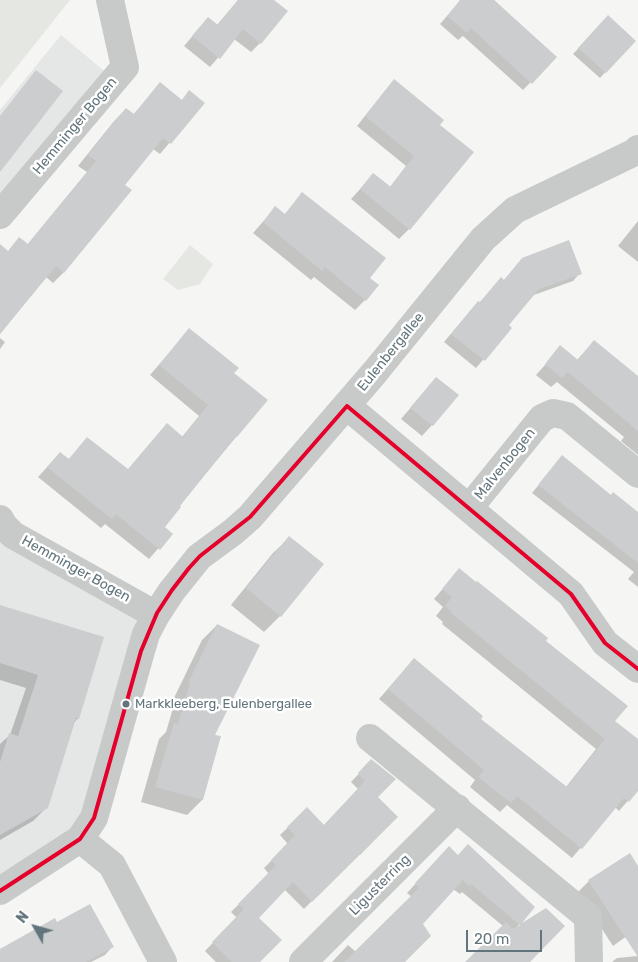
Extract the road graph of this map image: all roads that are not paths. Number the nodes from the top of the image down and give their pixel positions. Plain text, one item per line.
1 (110, 0) edge
2 (638, 149) edge
3 (0, 215) edge
4 (347, 406) junction
5 (638, 474) edge
6 (469, 508) junction
7 (0, 519) edge
8 (156, 615) junction
9 (638, 670) edge
10 (370, 738) dead end
11 (457, 808) junction
12 (80, 839) junction
13 (0, 891) edge
14 (163, 962) edge
15 (303, 962) edge
16 (589, 962) edge

1 - 3 street, Hemminger Bogen
2 - 4 street, Eulenbergallee
4 - 6 street
4 - 8 street, Eulenbergallee
5 - 6 street, Malvenbogen
6 - 9 street
7 - 8 street, Hemminger Bogen
8 - 12 street, Eulenbergallee
10 - 11 street
11 - 15 street, Ligusterring
11 - 16 street
12 - 13 street, Eulenbergallee
12 - 14 street

